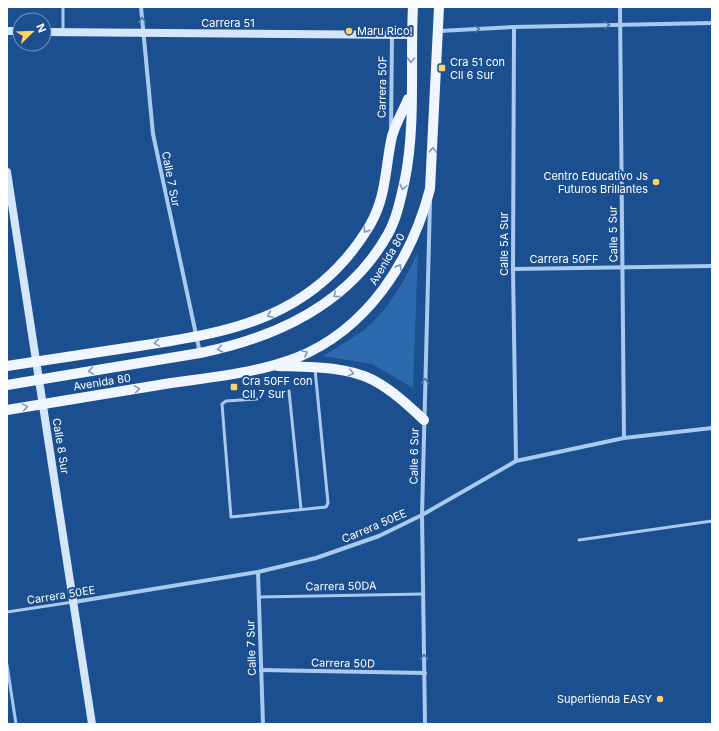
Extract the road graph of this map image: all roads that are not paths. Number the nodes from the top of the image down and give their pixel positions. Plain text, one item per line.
1 (63, 7) edge
2 (141, 7) edge
3 (413, 7) edge
4 (440, 7) edge
5 (620, 7) edge
6 (712, 23) edge
7 (620, 24) junction
8 (514, 27) junction
9 (52, 32) edge
10 (64, 32) junction
11 (438, 32) junction
12 (143, 33) junction
13 (392, 35) junction
14 (412, 35) junction
15 (411, 94) junction
16 (391, 140) junction
17 (7, 172) edge
18 (430, 189) junction
19 (712, 266) edge
20 (623, 268) junction
21 (513, 269) junction
22 (196, 338) junction
23 (200, 353) junction
24 (37, 362) junction
25 (7, 366) edge
26 (270, 366) junction
27 (315, 367) junction
28 (40, 380) junction
29 (7, 385) edge
30 (289, 391) dead end
31 (257, 399) dead end
32 (43, 404) junction
33 (7, 410) edge
34 (424, 420) junction
35 (712, 428) edge
36 (624, 438) junction
37 (516, 461) junction
38 (301, 509) junction
39 (422, 515) junction
40 (712, 521) edge
41 (579, 540) dead end
42 (258, 572) junction
43 (423, 594) junction
44 (258, 597) junction
45 (74, 602) junction
46 (7, 612) edge
47 (7, 665) edge
48 (261, 670) junction
49 (424, 673) junction
50 (16, 724) edge
51 (92, 724) edge
52 (263, 724) edge
53 (425, 724) edge

1 - 10 lane
12 -> 2 street, Calle 7 Sur
3 - 14 main road, Avenida 80
4 - 11 main road, Avenida 80
5 - 7 street, Calle 5 Sur
6 - 7 street
8 -> 7 street
7 - 20 street, Calle 5 Sur
11 -> 8 street
8 - 21 street, Calle 5A Sur
9 - 10 street, Carrera 51
10 - 12 street, Carrera 51
18 -> 11 main road, Avenida 80
12 - 13 street, Carrera 51
12 - 22 street, Calle 7 Sur
13 - 14 street, Carrera 51
13 - 16 street, Carrera 50F
14 -> 15 main road, Avenida 80
15 - 16 main road
15 -> 23 main road, Avenida 80
16 -> 22 main road
17 - 24 street, Calle 8 Sur
26 -> 18 main road, Avenida 80
34 -> 18 street, Calle 6 Sur
19 - 20 street, Carrera 50FF
20 - 21 street, Carrera 50FF
20 - 36 street, Calle 5 Sur
21 - 37 street, Calle 5A Sur
22 - 23 street, Calle 7 Sur
22 -> 24 main road
23 -> 28 main road, Avenida 80
24 - 25 main road
24 - 28 street, Calle 8 Sur
26 - 27 main road
32 -> 26 main road, Avenida 80
27 -> 34 main road
27 - 38 lane
28 - 29 main road, Avenida 80
28 - 32 street, Calle 8 Sur
30 - 38 lane
31 - 38 lane
33 -> 32 main road, Avenida 80
32 - 45 street, Calle 8 Sur
34 - 39 street, Calle 6 Sur
35 - 36 street, Carrera 50EE
36 - 37 street, Carrera 50EE
37 - 39 street, Carrera 50EE
39 - 42 street, Carrera 50EE
39 - 43 street, Calle 6 Sur
40 - 41 lane
42 - 44 street, Calle 7 Sur
42 - 45 street, Carrera 50EE
43 - 44 lane, Carrera 50DA
49 -> 43 street, Calle 6 Sur
44 - 48 street, Calle 7 Sur
45 - 46 lane, Carrera 50EE
45 - 51 street, Calle 8 Sur
47 - 50 lane
48 - 49 street, Carrera 50D
48 - 52 street, Calle 7 Sur
49 - 53 street, Calle 6 Sur

